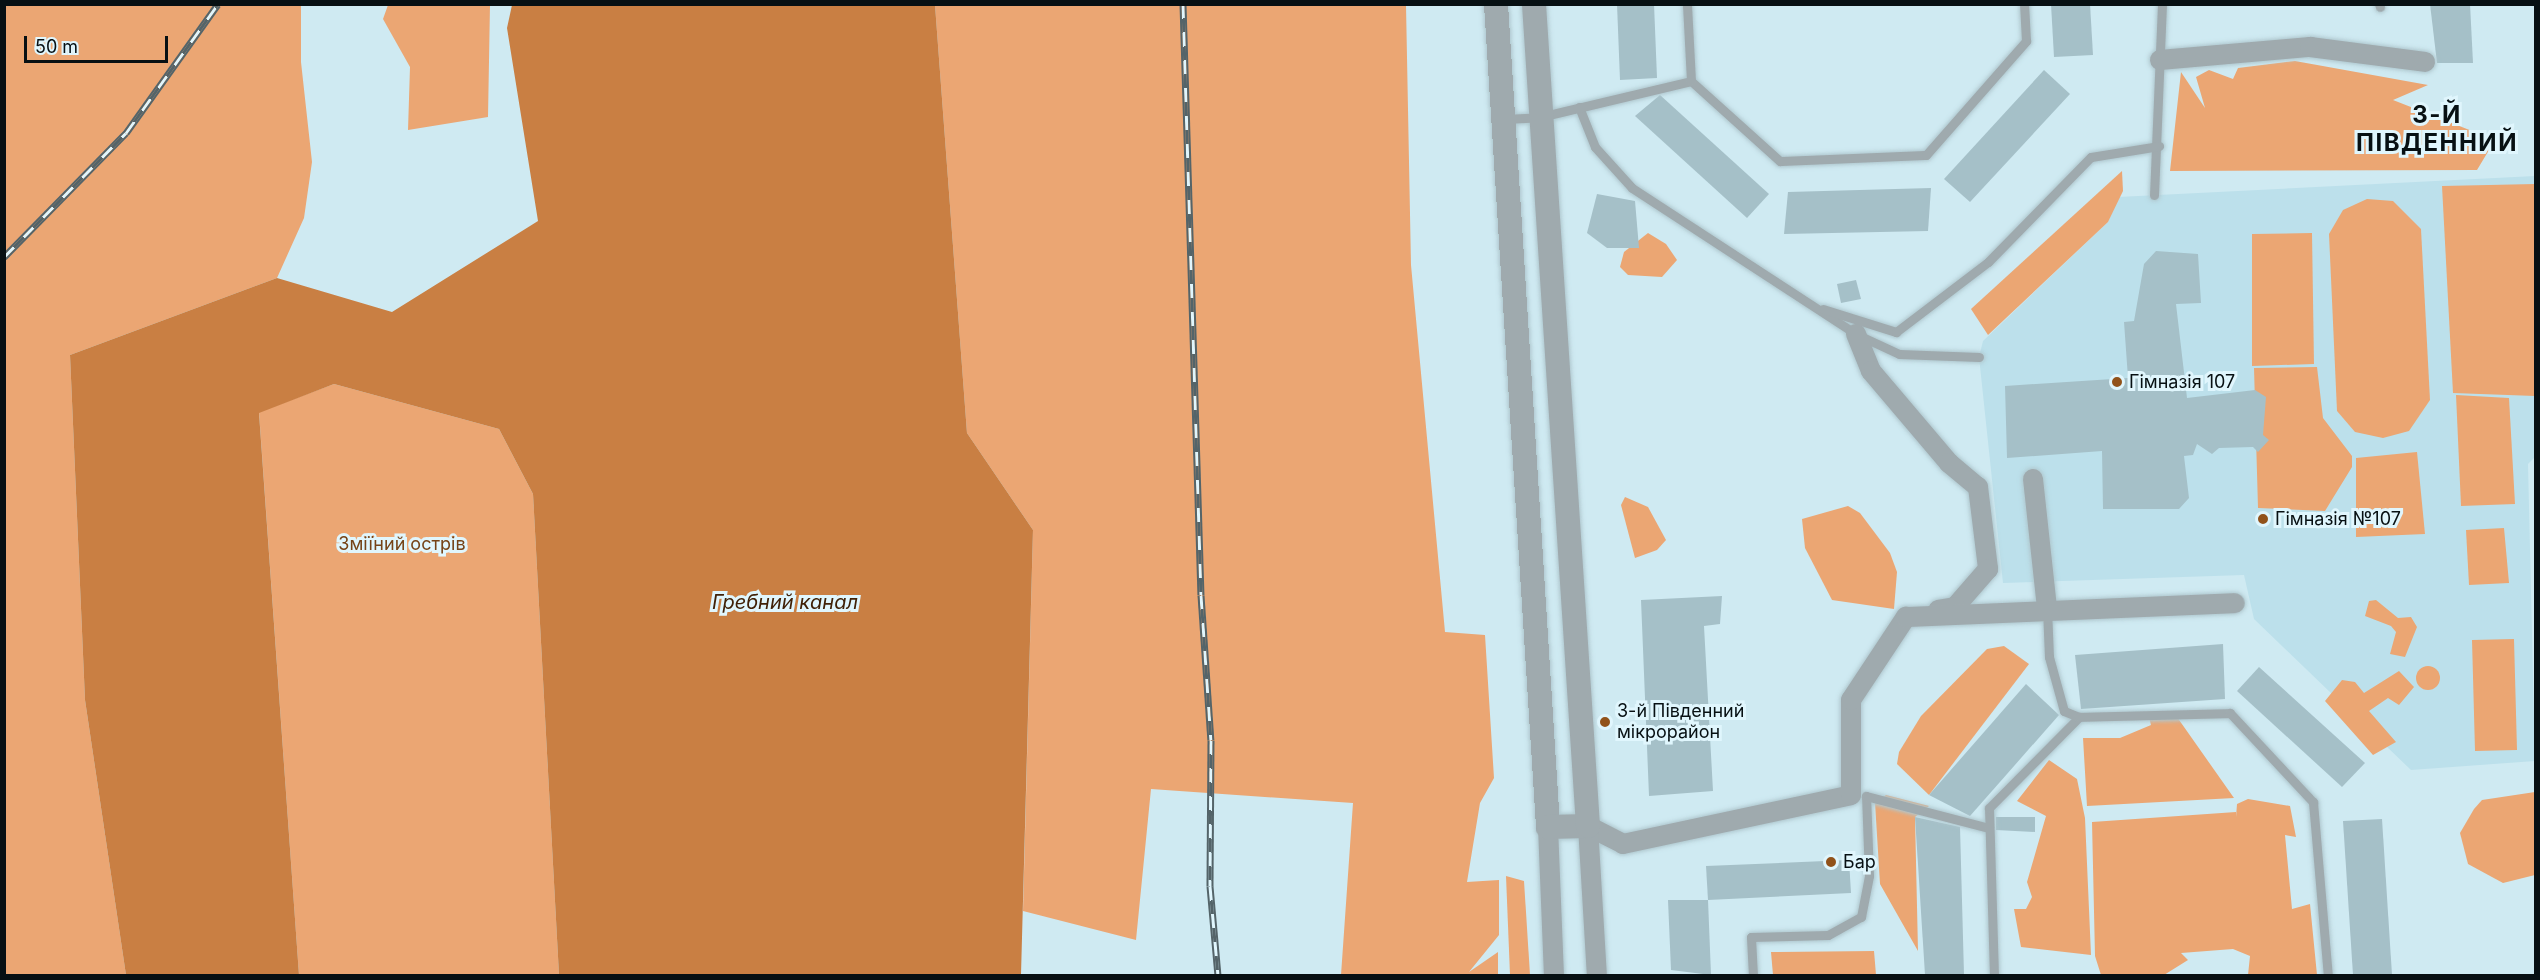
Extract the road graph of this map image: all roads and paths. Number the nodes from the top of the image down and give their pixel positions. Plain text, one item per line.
1 (1496, 4) edge
2 (1534, 4) edge
3 (1687, 4) edge
4 (2024, 4) edge
5 (2162, 4) edge
6 (2160, 60) junction
7 (2425, 62) dead end
8 (1691, 81) junction
9 (1579, 106) junction
10 (1540, 117) junction
11 (1502, 119) junction
12 (2159, 146) junction
13 (2154, 195) dead end
14 (1812, 306) junction
15 (1856, 334) junction
16 (1979, 357) dead end
17 (2033, 479) dead end
18 (2235, 603) dead end
19 (2047, 607) junction
20 (1906, 617) junction
21 (2079, 717) junction
22 (1859, 796) junction
23 (1548, 826) junction
24 (1588, 826) junction
25 (1989, 828) junction
26 (1554, 975) edge
27 (1597, 975) edge
28 (1753, 975) edge
29 (1994, 975) edge
30 (2328, 975) edge

1 - 11 street
2 - 10 street
3 - 8 lane
4 - 8 lane
5 - 6 lane
6 - 7 street
6 - 12 lane
8 - 9 lane
9 - 10 lane
9 - 14 lane
10 - 11 lane
10 - 24 street
11 - 23 street
12 - 13 lane
12 - 14 lane
14 - 15 lane
15 - 16 lane
15 - 20 street
17 - 19 street
18 - 19 street
19 - 20 street
19 - 21 lane
20 - 22 street
21 - 25 lane
21 - 30 lane
22 - 24 street
22 - 25 lane
22 - 28 lane
23 - 24 street
23 - 26 street
24 - 27 street
25 - 29 lane

